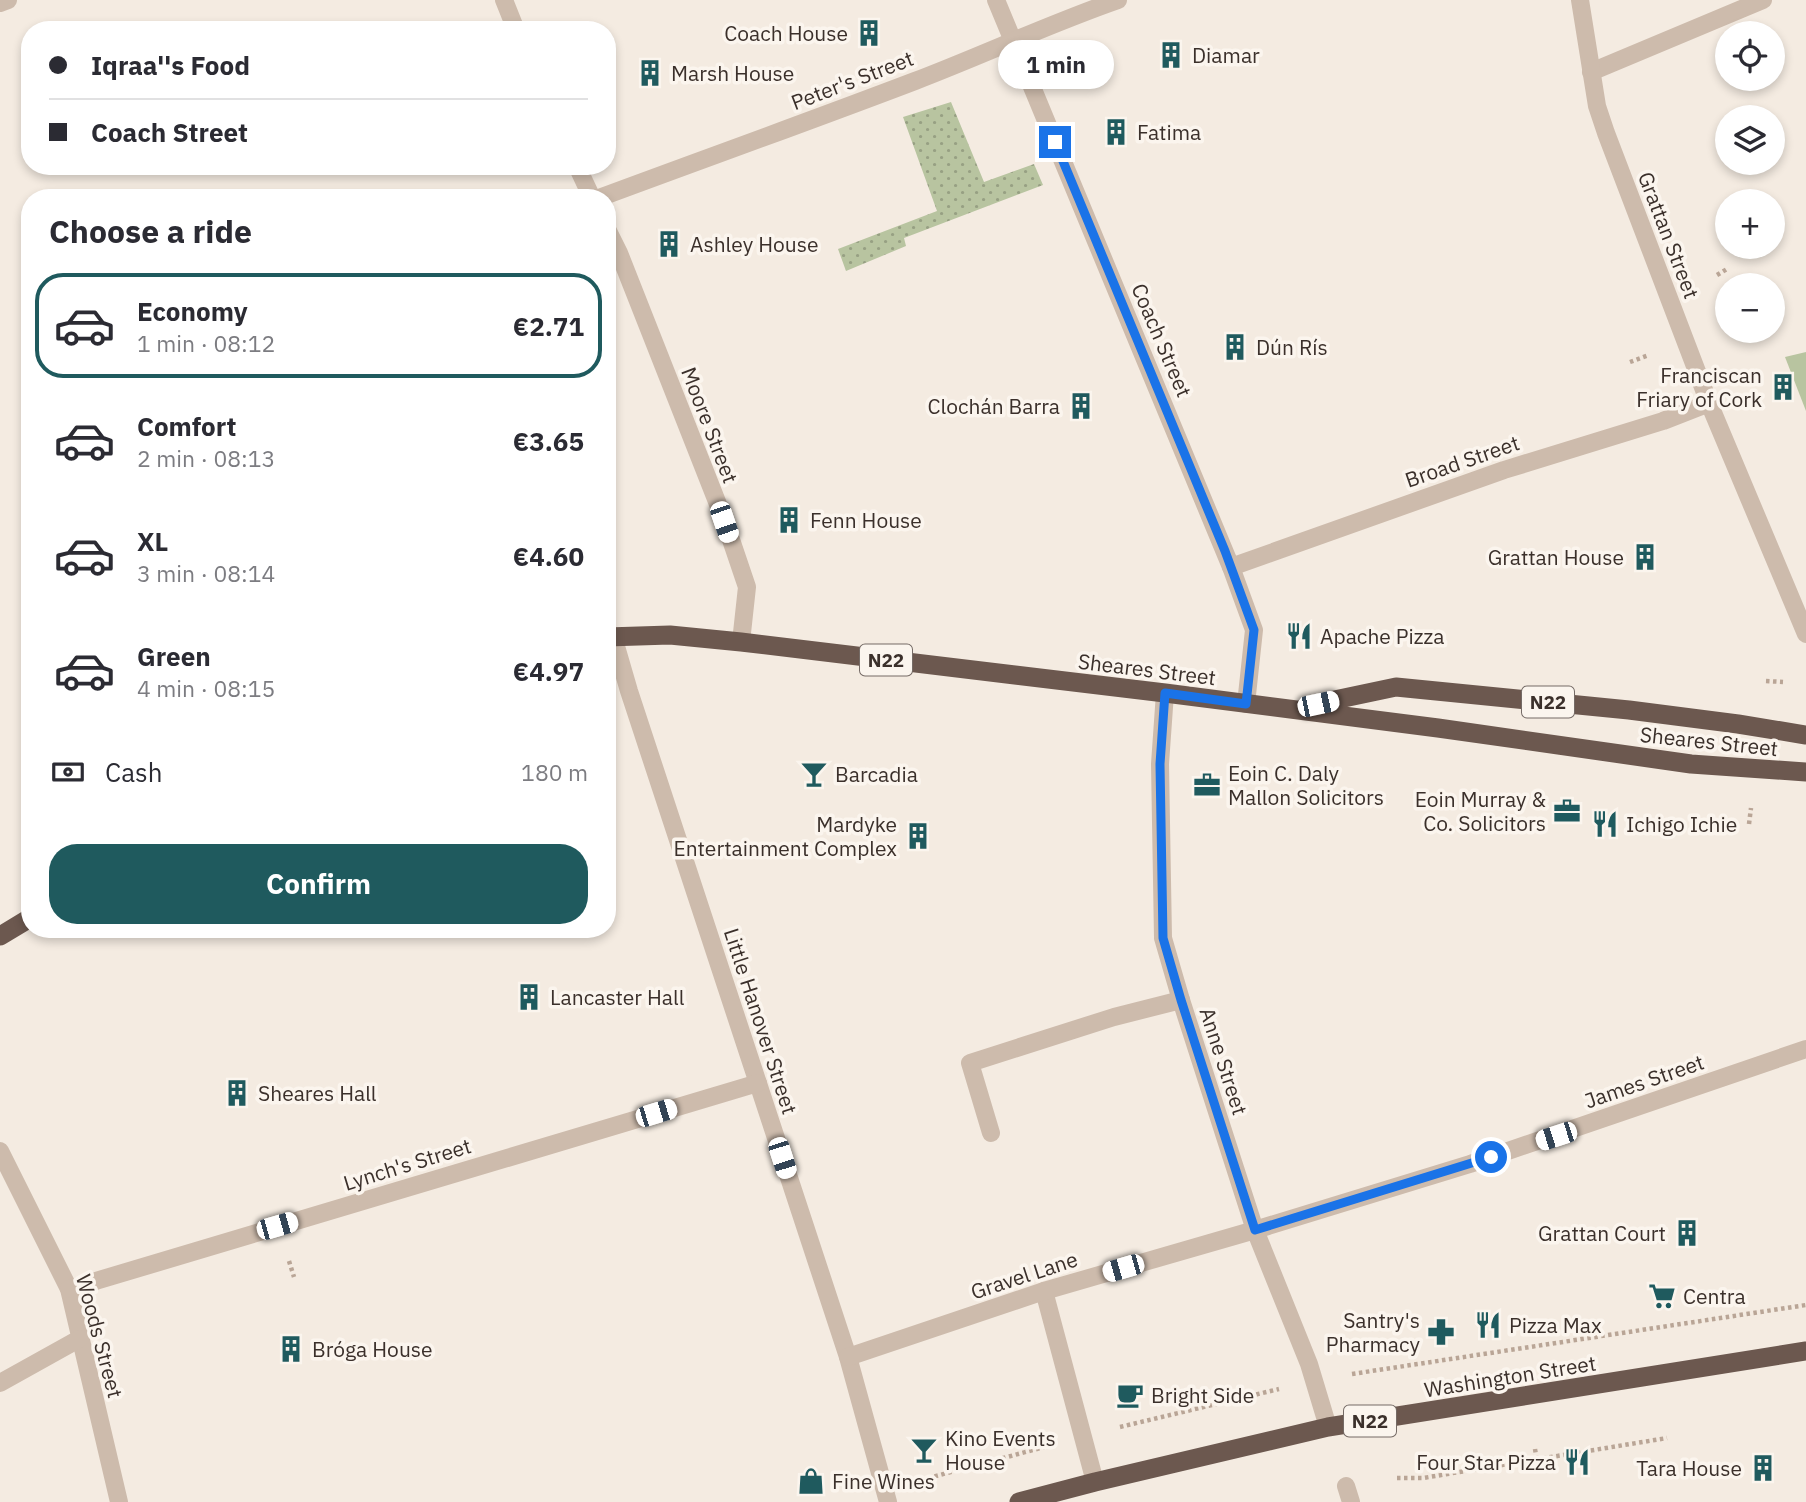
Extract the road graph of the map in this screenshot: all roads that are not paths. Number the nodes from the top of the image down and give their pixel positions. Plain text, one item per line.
1 (8, 0) edge
2 (504, 0) edge
3 (996, 0) edge
4 (1118, 0) edge
5 (1580, 0) edge
6 (1763, 0) edge
7 (0, 3) edge
8 (512, 21) edge
9 (1015, 41) junction
10 (1591, 72) junction
11 (616, 192) edge
12 (616, 247) edge
13 (1709, 403) junction
14 (1231, 566) junction
15 (1806, 634) edge
16 (616, 636) edge
17 (741, 642) junction
18 (616, 654) edge
19 (1165, 693) junction
20 (1246, 704) junction
21 (1291, 710) junction
22 (1806, 735) edge
23 (1806, 772) edge
24 (21, 923) edge
25 (0, 936) edge
26 (1181, 1000) junction
27 (1806, 1049) edge
28 (758, 1083) junction
29 (991, 1133) dead end
30 (0, 1151) edge
31 (1255, 1230) junction
32 (69, 1289) junction
33 (1044, 1291) junction
34 (79, 1339) junction
35 (1806, 1351) edge
36 (848, 1357) junction
37 (0, 1384) edge
38 (1328, 1427) junction
39 (1095, 1482) junction
40 (119, 1502) edge
41 (888, 1502) edge
42 (1019, 1502) edge

1 - 7 street
2 - 8 street
3 - 9 street, Coach Street
4 - 9 street, Peter's Street
5 - 10 street, Grattan Street
6 - 10 street
9 - 11 street, Peter's Street
9 - 14 street, Coach Street
10 - 13 street, Grattan Street
12 - 17 street, Moore Street
13 - 14 street, Broad Street
13 - 15 street, Grattan Street
14 - 20 street, Coach Street
16 - 17 highway, Sheares Street / N22
17 - 19 highway, Sheares Street / N22
18 - 28 street, Little Hanover Street
19 - 20 highway, Sheares Street / N22
19 - 26 street, Anne Street
20 - 21 highway, Sheares Street / N22
21 - 22 highway, N22
21 - 23 highway, Sheares Street / N22
24 - 25 highway
26 - 29 street
26 - 31 street, Anne Street
27 - 31 street, James Street
28 - 32 street, Lynch's Street
28 - 36 street, Little Hanover Street
30 - 32 street, Woods Street
31 - 33 street, Gravel Lane
31 - 38 street, Anne Street
32 - 34 street, Woods Street
33 - 36 street, Gravel Lane
33 - 39 street
34 - 37 street
34 - 40 street, Woods Street
35 - 38 highway, Washington Street / N22
36 - 41 street, Little Hanover Street
38 - 39 highway, Washington Street / N22
39 - 42 highway, Washington Street / N22

